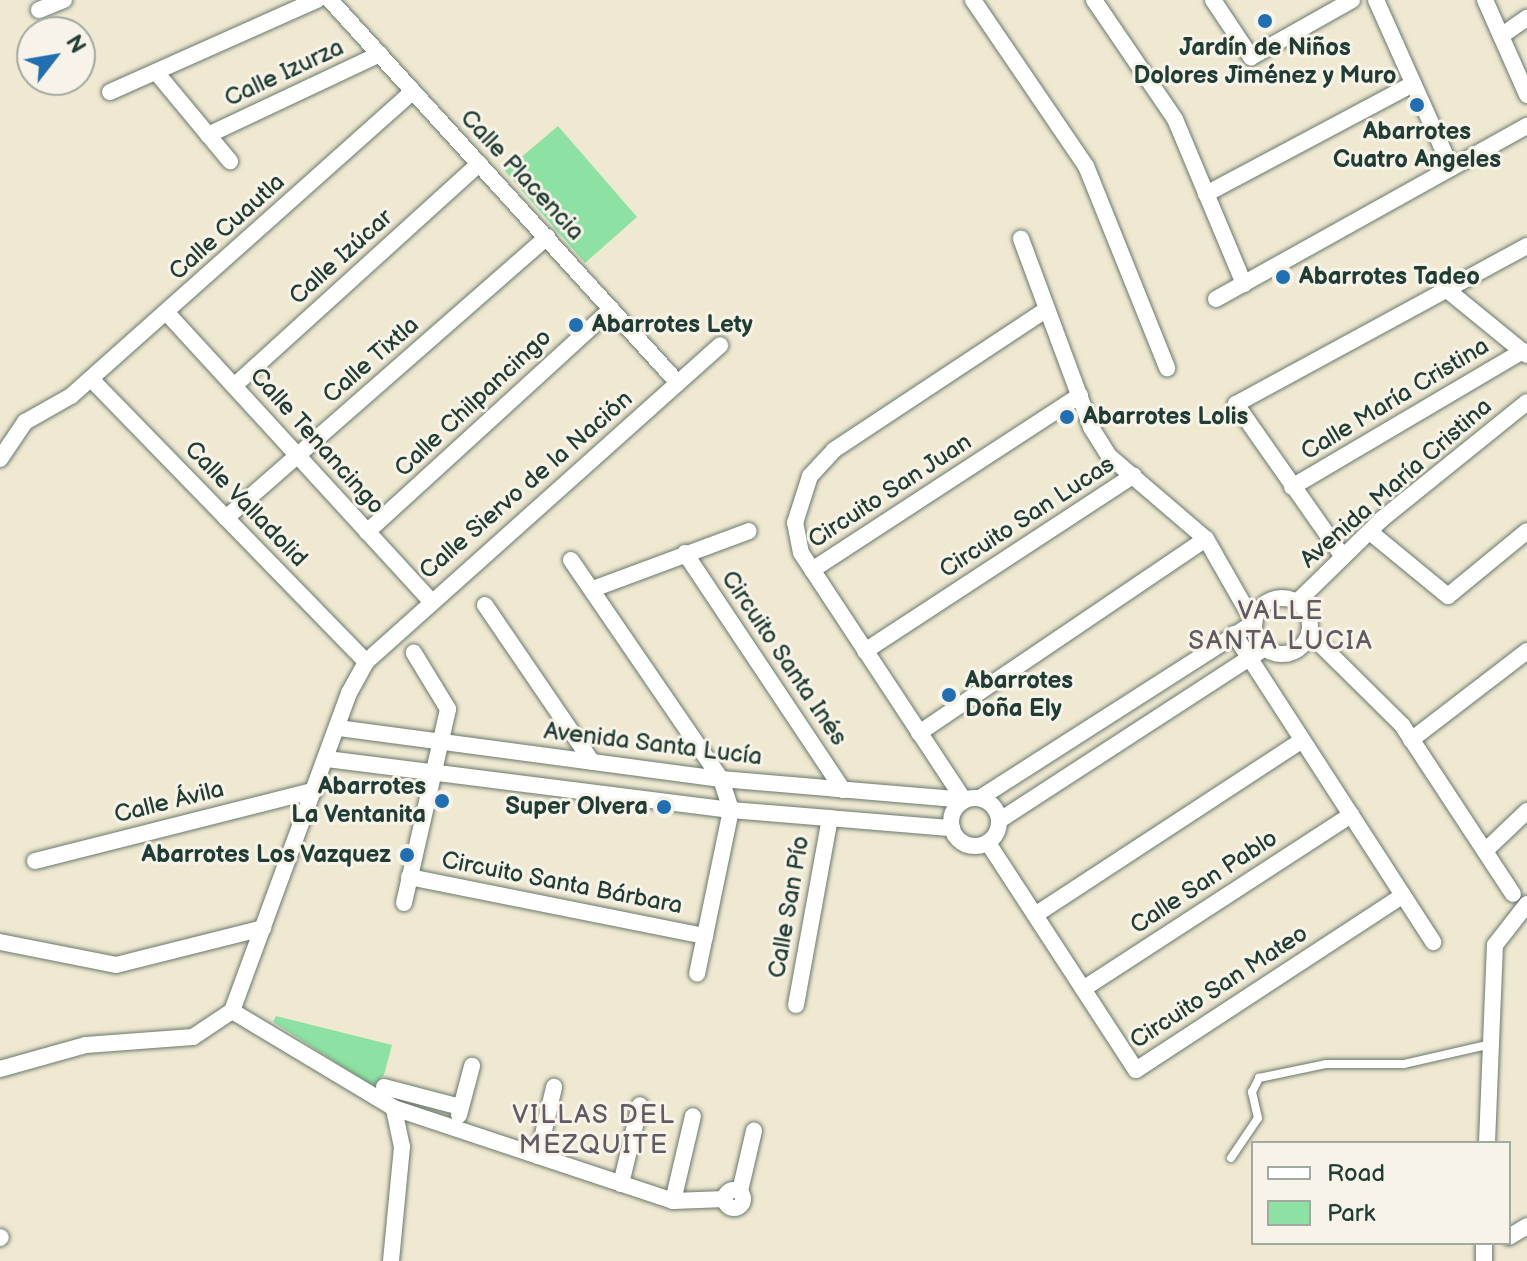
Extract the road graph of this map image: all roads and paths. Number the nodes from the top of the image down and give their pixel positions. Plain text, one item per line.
1 (63, 0) edge
2 (317, 0) edge
3 (330, 0) edge
4 (973, 0) edge
5 (1094, 0) edge
6 (1213, 0) edge
7 (1352, 0) edge
8 (1376, 0) edge
9 (1485, 0) edge
10 (39, 10) dead end
11 (1527, 18) edge
12 (1501, 36) junction
13 (380, 54) junction
14 (156, 72) junction
15 (1413, 84) junction
16 (413, 91) junction
17 (110, 92) dead end
18 (1527, 95) edge
19 (1527, 126) edge
20 (208, 135) junction
21 (230, 161) dead end
22 (479, 164) junction
23 (1451, 168) junction
24 (1206, 194) junction
25 (547, 237) junction
26 (1021, 239) dead end
27 (1527, 246) edge
28 (1244, 284) junction
29 (1446, 289) junction
30 (1216, 299) dead end
31 (611, 309) junction
32 (1047, 309) junction
33 (167, 313) junction
34 (720, 345) dead end
35 (1525, 353) edge
36 (1167, 368) dead end
37 (91, 379) junction
38 (678, 383) junction
39 (234, 386) junction
40 (1080, 395) junction
41 (1527, 402) edge
42 (298, 456) junction
43 (0, 459) edge
44 (1134, 475) junction
45 (1292, 487) junction
46 (226, 518) junction
47 (749, 531) dead end
48 (1527, 531) edge
49 (367, 532) junction
50 (1370, 532) junction
51 (1206, 539) junction
52 (685, 553) junction
53 (1343, 557) junction
54 (571, 560) dead end
55 (812, 570) junction
56 (593, 589) junction
57 (431, 601) junction
58 (1297, 602) junction
59 (485, 605) dead end
60 (1254, 623) junction
61 (1309, 633) junction
62 (1234, 634) junction
63 (1265, 648) junction
64 (865, 651) junction
65 (1527, 651) edge
66 (414, 653) dead end
67 (1249, 657) junction
68 (366, 662) junction
69 (1112, 713) junction
70 (338, 728) junction
71 (919, 733) junction
72 (1127, 737) junction
73 (1302, 740) junction
74 (1411, 740) junction
75 (441, 741) junction
76 (327, 759) junction
77 (592, 762) junction
78 (434, 772) junction
79 (721, 779) junction
80 (315, 790) junction
81 (843, 790) junction
82 (972, 799) junction
83 (731, 810) junction
84 (1527, 811) edge
85 (1351, 815) junction
86 (830, 818) junction
87 (1000, 820) junction
88 (952, 828) junction
89 (988, 843) junction
90 (1485, 851) junction
91 (35, 861) dead end
92 (409, 877) junction
93 (1513, 894) dead end
94 (1403, 895) junction
95 (404, 903) dead end
96 (1527, 904) edge
97 (1035, 915) junction
98 (263, 928) junction
99 (705, 936) junction
100 (0, 942) edge
101 (1433, 942) dead end
102 (697, 974) dead end
103 (1083, 989) junction
104 (796, 1005) dead end
105 (232, 1011) junction
106 (1491, 1044) junction
107 (472, 1066) dead end
108 (0, 1069) edge
109 (384, 1087) dead end
110 (554, 1087) dead end
111 (640, 1105) dead end
112 (460, 1107) junction
113 (394, 1108) junction
114 (693, 1116) dead end
115 (456, 1129) junction
116 (754, 1131) dead end
117 (1487, 1141) edge
118 (538, 1156) junction
119 (1231, 1158) dead end
120 (621, 1184) junction
121 (673, 1201) junction
122 (391, 1261) edge

1 - 10 street
2 - 14 street
3 - 13 street, Calle Placencia
4 - 36 street
5 - 24 street
6 - 7 street
8 - 15 street
9 - 12 street
11 - 12 street
12 - 18 street
13 - 16 street, Calle Placencia
13 - 20 street, Calle Izurza
14 - 17 street
14 - 20 street
15 - 23 street
15 - 24 street
16 - 22 street, Calle Placencia
16 - 33 street, Calle Cuautla
19 - 23 street
20 - 21 street
22 - 25 street, Calle Placencia
22 - 39 street, Calle Izúcar
23 - 28 street
24 - 28 street
25 - 31 street, Calle Placencia
25 - 42 street, Calle Tixtla
26 - 32 street
27 - 29 street
28 - 30 street
29 - 35 street
29 - 45 street
31 - 38 street, Calle Placencia
31 - 49 street, Calle Chilpancingo
32 - 40 street
32 - 55 street, Circuito San Juan
33 - 37 street, Calle Cuautla
33 - 39 street, Calle Tenancingo
34 - 38 street, Calle Siervo de la Nación
35 - 45 street, Calle María Cristina
37 - 43 street, Calle Cuautla
37 - 46 street, Calle Valladolid
38 - 57 street, Calle Siervo de la Nación
39 - 42 street, Calle Tenancingo
40 - 44 street
40 - 55 street, Circuito San Juan
41 - 50 street, Avenida María Cristina
42 - 46 street, Calle Tixtla
42 - 49 street, Calle Tenancingo
44 - 51 street, Circuito San Lucas
44 - 64 street, Circuito San Lucas
45 - 53 street
46 - 68 street, Calle Valladolid
47 - 52 street, Circuito Santa Inés
48 - 50 street
49 - 57 street, Calle Tenancingo
50 - 53 street, Avenida María Cristina
51 - 60 street, Circuito San Lucas
51 - 71 street
52 - 56 street, Circuito Santa Inés
52 - 81 street, Circuito Santa Inés
53 - 58 street, Avenida María Cristina
54 - 56 street
55 - 64 street
56 - 79 street
57 - 68 street, Calle Siervo de la Nación
58 - 60 street
58 - 61 street
59 - 77 street
60 - 62 street
60 - 63 street
61 - 63 street
61 - 74 street
62 - 67 street
62 - 69 street
63 - 67 street
64 - 71 street
65 - 74 street
66 - 75 street, Circuito Santa Bárbara
67 - 72 street
67 - 73 street
68 - 70 street
69 - 72 street
69 - 82 street
70 - 75 street, Avenida Santa Lucía
70 - 76 street
71 - 82 street
72 - 87 street
73 - 85 street
73 - 97 street
74 - 90 street
75 - 77 street, Avenida Santa Lucía
75 - 78 street, Circuito Santa Bárbara
76 - 78 street
76 - 80 street
77 - 79 street, Avenida Santa Lucía
78 - 83 street
78 - 92 street, Circuito Santa Bárbara
79 - 81 street, Avenida Santa Lucía
79 - 83 street
80 - 91 street, Calle Ávila
80 - 98 street
81 - 82 street, Avenida Santa Lucía
82 - 87 street
82 - 88 street
83 - 86 street
83 - 99 street, Circuito Santa Bárbara
84 - 90 street
85 - 94 street
85 - 103 street, Calle San Pablo
86 - 88 street
86 - 104 street, Calle San Pío
87 - 89 street
88 - 89 street
89 - 97 street, Circuito San Mateo
90 - 93 street
92 - 95 street, Circuito Santa Bárbara
92 - 99 street, Circuito Santa Bárbara
94 - 101 street
94 - 103 street, Circuito San Mateo
96 - 106 street
97 - 103 street, Circuito San Mateo
98 - 100 street
98 - 105 street
99 - 102 street, Circuito Santa Bárbara
105 - 108 street
105 - 113 street
106 - 117 street
106 - 119 lane
107 - 112 street
109 - 112 street
110 - 118 street
111 - 120 street
112 - 115 street
113 - 115 street
113 - 122 street
114 - 121 street
115 - 118 street
116 - 121 street
118 - 120 street
120 - 121 street

